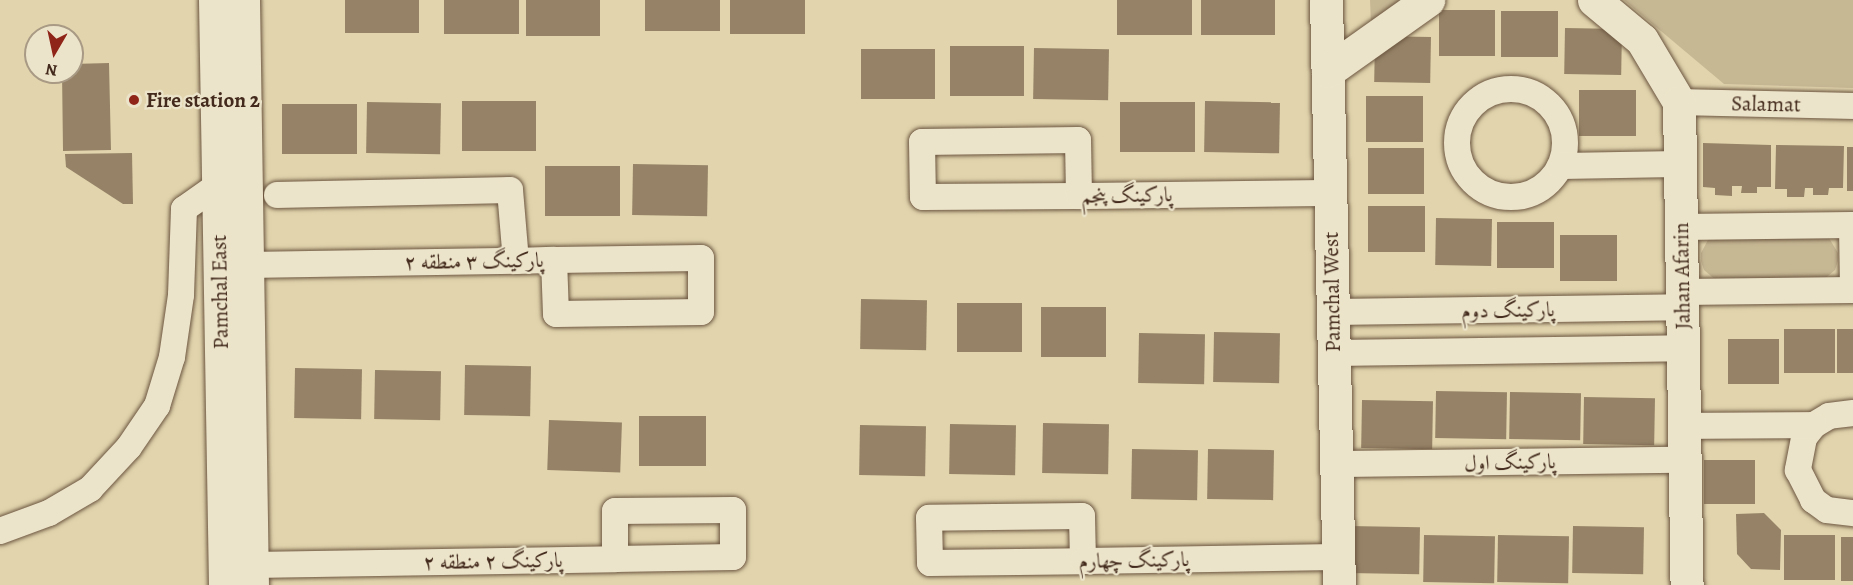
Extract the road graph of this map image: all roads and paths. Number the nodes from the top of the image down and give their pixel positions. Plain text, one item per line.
1 (215, 0) edge
2 (243, 0) edge
3 (1326, 0) edge
4 (1428, 0) edge
5 (1593, 0) edge
6 (1328, 71) junction
7 (1679, 102) junction
8 (1853, 106) edge
9 (231, 118) junction
10 (1680, 164) junction
11 (1560, 166) junction
12 (218, 185) junction
13 (1330, 193) junction
14 (277, 195) dead end
15 (1078, 196) junction
16 (1852, 225) edge
17 (1681, 227) junction
18 (554, 260) junction
19 (516, 261) junction
20 (247, 265) junction
21 (1853, 290) edge
22 (1682, 300) junction
23 (1508, 309) junction
24 (1333, 312) junction
25 (1683, 348) junction
26 (1509, 351) junction
27 (1334, 353) junction
28 (1853, 413) edge
29 (1814, 425) junction
30 (1684, 426) junction
31 (1685, 459) junction
32 (1336, 464) junction
33 (1853, 513) edge
34 (0, 531) edge
35 (615, 559) junction
36 (1083, 561) junction
37 (1338, 571) edge
38 (252, 575) edge
39 (225, 585) edge
40 (1687, 585) edge

1 - 9 street, Pamchal East
2 - 9 street, Pamchal East
3 - 6 street, Pamchal West
4 - 6 street
5 - 7 street, Jahan Afarin
6 - 13 street, Pamchal West
7 - 8 street, Salamat
7 - 10 street, Jahan Afarin
9 - 12 street, Pamchal East
9 - 20 street, Pamchal East
10 - 11 street
10 - 17 street, Jahan Afarin
11 - 11 street
12 - 34 street
12 - 39 street, Pamchal East
13 - 15 street, پارکینگ پنجم
13 - 24 street, Pamchal West
14 - 19 street
15 - 15 street, پارکینگ پنجم
16 - 17 street
16 - 21 street
17 - 22 street, Jahan Afarin
18 - 18 street, پارکینگ ۳ منطقه ۲
18 - 19 street, پارکینگ ۳ منطقه ۲
19 - 20 street, پارکینگ ۳ منطقه ۲
20 - 38 street, Pamchal East
21 - 22 street, پارکینگ دوم
22 - 23 street, پارکینگ دوم
22 - 25 street, Jahan Afarin
23 - 24 street, پارکینگ دوم
23 - 26 street
24 - 27 street, Pamchal West
25 - 26 street, پارکینگ دوم
25 - 30 street, Jahan Afarin
26 - 27 street, پارکینگ دوم
27 - 32 street, Pamchal West
28 - 29 street
29 - 30 street
29 - 33 street
30 - 31 street, Jahan Afarin
31 - 32 street, پارکینگ اول
31 - 40 street, Jahan Afarin
32 - 37 street, Pamchal West
35 - 35 street, پارکینگ ۲ منطقه ۲
35 - 38 street, پارکینگ ۲ منطقه ۲
36 - 36 street, پارکینگ چهارم
36 - 37 street, پارکینگ چهارم

